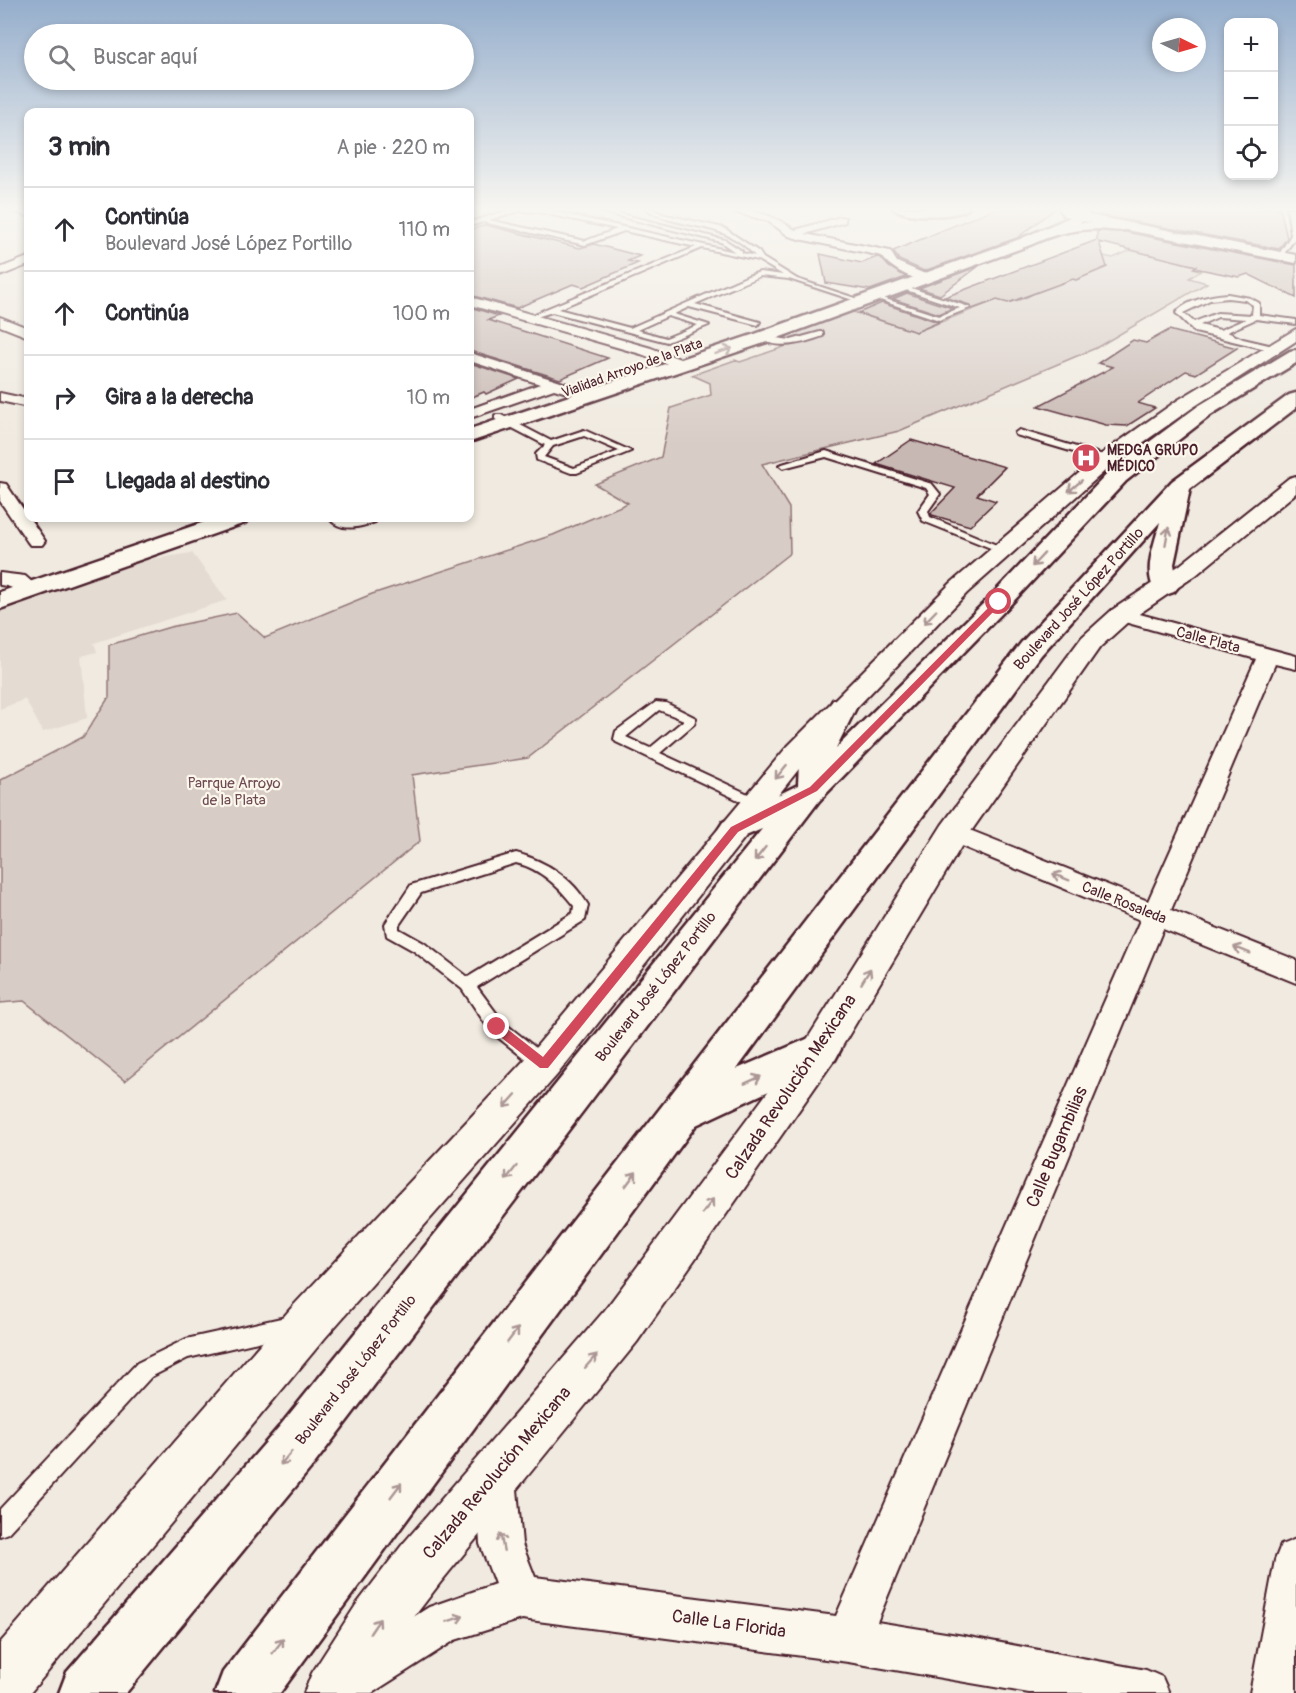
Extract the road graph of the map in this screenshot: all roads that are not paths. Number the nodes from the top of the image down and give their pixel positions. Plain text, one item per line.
1 (603, 287) edge
2 (728, 287) edge
3 (816, 287) edge
4 (913, 288) junction
5 (842, 296) junction
6 (868, 299) junction
7 (474, 303) edge
8 (687, 304) junction
9 (895, 304) junction
10 (549, 309) junction
11 (668, 314) junction
12 (1255, 317) junction
13 (529, 319) junction
14 (0, 321) edge
15 (1193, 325) junction
16 (759, 330) junction
17 (24, 331) edge
18 (629, 331) junction
19 (1221, 332) junction
20 (820, 334) dead end
21 (1283, 340) edge
22 (474, 358) edge
23 (667, 362) junction
24 (571, 390) junction
25 (0, 397) edge
26 (1296, 399) edge
27 (24, 403) edge
28 (474, 413) edge
29 (503, 419) junction
30 (474, 426) edge
31 (1019, 433) dead end
32 (474, 434) edge
33 (550, 444) junction
34 (1107, 459) junction
35 (783, 465) dead end
36 (1295, 484) edge
37 (1180, 486) junction
38 (0, 488) edge
39 (0, 515) edge
40 (19, 517) junction
41 (185, 522) edge
42 (223, 522) edge
43 (36, 542) dead end
44 (1001, 549) junction
45 (12, 584) edge
46 (1165, 587) junction
47 (0, 601) edge
48 (1121, 615) junction
49 (1282, 659) edge
50 (843, 706) junction
51 (651, 754) junction
52 (811, 791) junction
53 (745, 817) junction
54 (953, 833) junction
55 (1155, 916) junction
56 (1296, 972) edge
57 (467, 985) junction
58 (821, 1049) junction
59 (544, 1064) junction
60 (681, 1113) junction
61 (309, 1322) junction
62 (496, 1473) junction
63 (0, 1525) edge
64 (1296, 1560) edge
65 (522, 1597) junction
66 (848, 1640) junction
67 (0, 1685) edge
68 (88, 1693) edge
69 (244, 1693) edge
70 (333, 1693) edge
71 (1146, 1693) edge
72 (1273, 1693) edge

1 - 10 lane
2 - 8 lane
3 - 5 lane
4 - 5 main road
4 - 6 main road
4 - 9 lane
4 - 9 lane
5 - 6 lane
5 - 16 main road
6 - 9 lane
6 - 16 main road
7 - 13 street
8 - 11 lane
8 - 16 lane
10 - 13 lane
10 - 18 lane
11 - 18 lane
11 - 18 lane
12 - 15 lane
12 - 15 lane
12 - 19 lane
12 - 21 lane
13 - 23 street
14 - 17 street
15 - 19 lane
15 - 21 lane
16 - 20 lane
16 - 23 main road
19 - 21 lane
21 - 34 street
21 -> 52 main road, Boulevard José López Portillo
22 - 24 street
23 - 24 main road
24 - 28 street
24 - 29 main road
25 - 27 street
26 - 37 main road, Boulevard José López Portillo
29 - 30 main road
29 - 32 main road
29 - 33 lane
31 - 34 lane
33 - 33 lane
34 -> 44 street
35 - 44 lane
36 - 46 street, Calzada Revolución Mexicana
46 -> 37 main road
37 - 60 main road, Boulevard José López Portillo
38 - 40 street
39 - 40 street
40 - 43 street
41 - 45 main road
42 - 45 main road
44 -> 50 street
45 - 47 main road
46 - 48 street, Calzada Revolución Mexicana
48 - 49 street, Calle Plata
48 - 54 street, Calzada Revolución Mexicana
49 - 55 street, Calle Bugambilias
50 - 52 main road
50 -> 53 street
51 - 51 lane
51 - 53 lane
52 - 53 main road
52 -> 68 main road, Boulevard José López Portillo
53 - 59 street
55 -> 54 street, Calle Rosaleda
58 -> 54 street, Calzada Revolución Mexicana
56 -> 55 street, Calle Rosaleda
55 - 66 street, Calle Bugambilias
57 - 57 lane
57 - 59 lane
60 -> 58 main road
62 -> 58 street, Calzada Revolución Mexicana
59 -> 61 street
69 -> 60 main road, Boulevard José López Portillo
61 - 63 lane
61 - 67 street
65 -> 62 street
70 -> 62 street, Calzada Revolución Mexicana
64 - 72 street
65 - 66 street, Calle La Florida
70 -> 65 street, Calle La Florida
66 - 71 street, Calle La Florida

